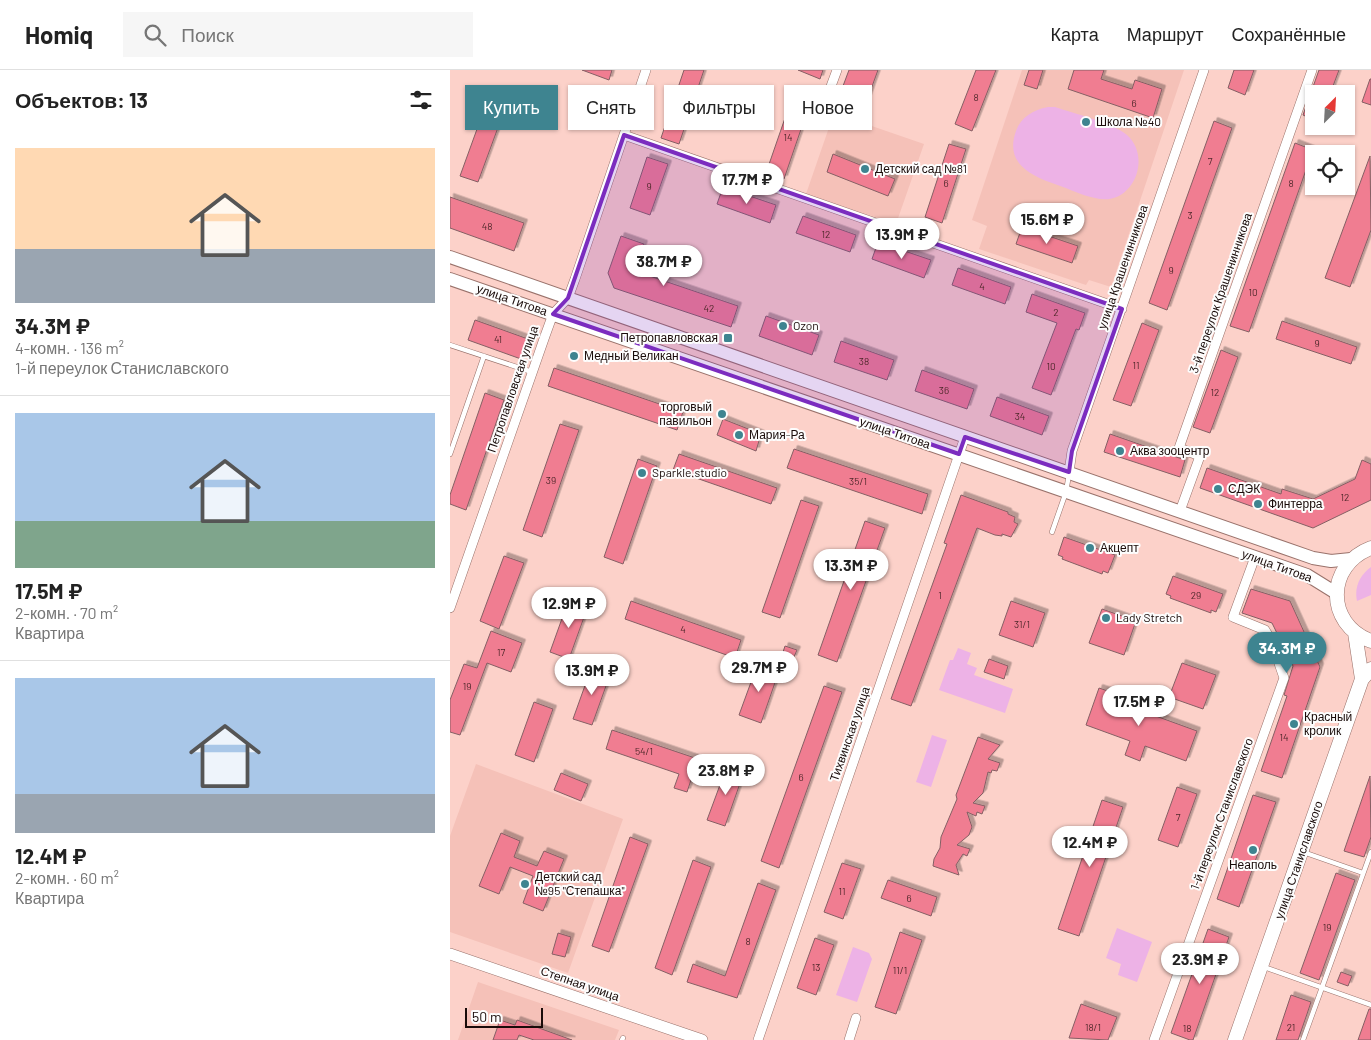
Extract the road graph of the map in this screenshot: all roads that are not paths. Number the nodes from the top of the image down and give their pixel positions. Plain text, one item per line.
1 (646, 70) edge
2 (837, 70) edge
3 (1204, 70) edge
4 (1312, 70) edge
5 (831, 85) edge
6 (624, 135) junction
7 (450, 257) edge
8 (450, 278) edge
9 (568, 298) junction
10 (1122, 309) junction
11 (553, 314) junction
12 (450, 345) edge
13 (484, 356) junction
14 (533, 373) junction
15 (965, 437) junction
16 (450, 454) edge
17 (959, 454) junction
18 (1069, 472) junction
19 (1066, 492) junction
20 (1180, 511) junction
21 (1052, 532) dead end
22 (1371, 548) edge
23 (1255, 557) junction
24 (1351, 560) junction
25 (1336, 593) junction
26 (450, 608) edge
27 (1355, 632) junction
28 (1371, 641) edge
29 (1366, 674) edge
30 (1302, 851) junction
31 (1371, 852) edge
32 (1363, 873) junction
33 (450, 954) edge
34 (1261, 966) junction
35 (1320, 987) junction
36 (1371, 1005) edge
37 (856, 1018) dead end
38 (702, 1040) edge
39 (758, 1040) edge
40 (849, 1040) edge
41 (1154, 1040) edge
42 (1235, 1040) edge
43 (1303, 1040) edge

1 - 6 street, Петропавловская улица
2 - 5 street
3 - 10 street, улица Крашенинникова
4 - 20 street, 3-й переулок Крашенинникова
6 - 9 street, Петропавловская улица
6 - 10 street
7 - 9 main road, улица Титова
8 - 11 main road, улица Титова
9 - 11 street, Петропавловская улица
9 - 15 main road, улица Титова
10 - 18 street, улица Крашенинникова
11 - 14 street, Петропавловская улица
11 - 17 main road, улица Титова
12 - 13 lane
13 - 14 lane
13 - 16 lane
14 - 26 street, Петропавловская улица
15 - 17 street, Тихвинская улица
15 - 18 main road, улица Титова
17 - 19 main road, улица Титова
17 - 39 street, Тихвинская улица
18 - 19 lane
18 - 20 main road, улица Титова
19 - 21 lane
19 - 23 main road, улица Титова
20 - 24 main road, улица Титова
22 - 24 main road
23 - 25 main road, улица Титова
23 - 41 street, 1-й переулок Станиславского
24 - 25 main road
25 - 27 main road
27 - 28 main road
27 - 29 main road
29 - 30 main road, улица Станиславского
30 - 32 lane
30 - 34 main road, улица Станиславского
31 - 32 lane
32 - 35 lane
33 - 38 street, Степная улица
34 - 35 lane
34 - 42 main road, улица Станиславского
35 - 36 lane
35 - 43 lane
37 - 40 street

